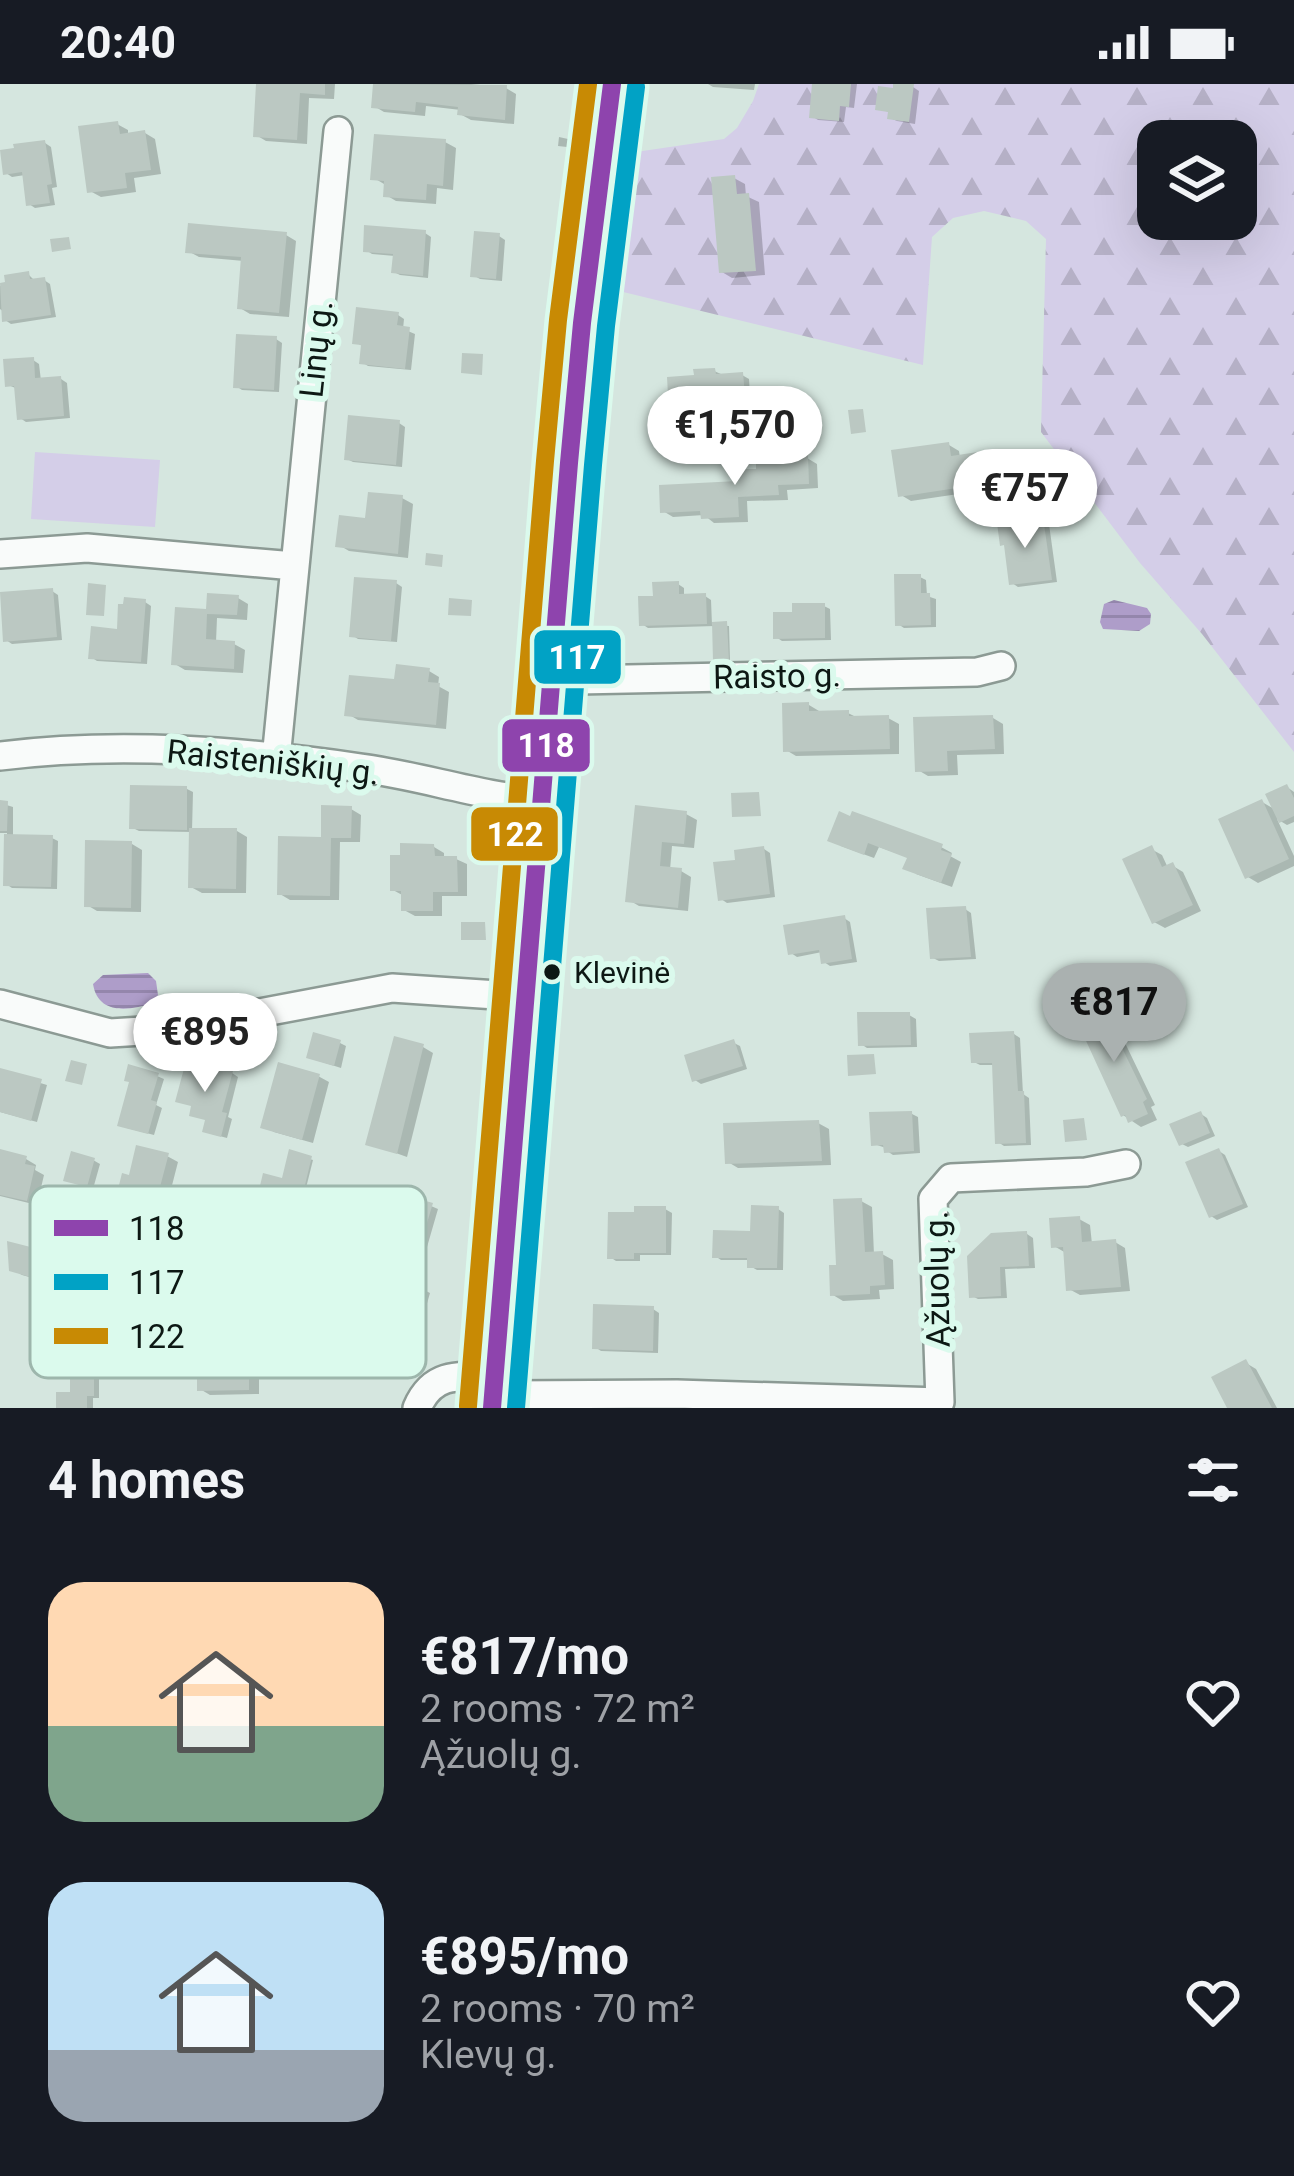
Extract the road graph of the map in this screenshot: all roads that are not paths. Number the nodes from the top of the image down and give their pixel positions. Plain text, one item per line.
1 (612, 84) edge
2 (338, 131) dead end
3 (0, 554) edge
4 (294, 566) junction
5 (1001, 666) dead end
6 (552, 678) junction
7 (0, 756) edge
8 (276, 759) junction
9 (543, 801) junction
10 (527, 997) junction
11 (0, 1004) edge
12 (1126, 1165) dead end
13 (494, 1394) edge
14 (842, 1403) edge
15 (416, 1408) edge

1 - 6 main road
2 - 4 street, Linų g.
3 - 4 street
4 - 8 street, Linų g.
5 - 6 street, Raisto g.
6 - 9 main road
7 - 8 street, Raisteniškių g.
8 - 9 street, Raisteniškių g.
9 - 10 main road
10 - 11 street
10 - 13 main road
12 - 14 street, Ąžuolų g.
13 - 14 street, Ąžuolų g.
13 - 15 street, Ąžuolų g.

